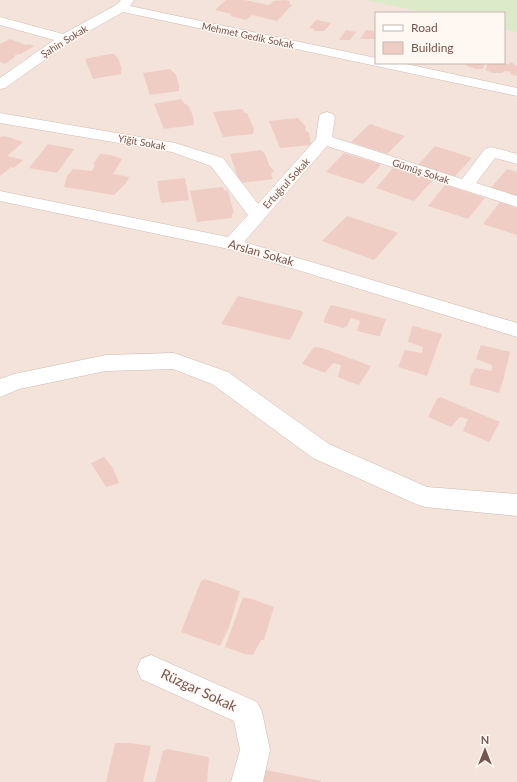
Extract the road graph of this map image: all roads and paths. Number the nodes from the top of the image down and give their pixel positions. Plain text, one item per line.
1 (125, 4) edge
2 (0, 21) edge
3 (65, 39) junction
4 (375, 62) edge
5 (387, 64) edge
6 (0, 85) edge
7 (517, 92) edge
8 (327, 117) dead end
9 (0, 118) edge
10 (324, 140) junction
11 (517, 159) edge
12 (466, 186) junction
13 (0, 196) edge
14 (517, 202) edge
15 (257, 215) junction
16 (232, 244) junction
17 (517, 330) edge
18 (0, 389) edge
19 (517, 505) edge
20 (151, 669) dead end
21 (247, 782) edge

1 - 3 street, Şahin Sokak
1 - 4 street, Mehmet Gedik Sokak
2 - 3 street
3 - 6 street, Şahin Sokak
5 - 7 street
8 - 10 street
9 - 15 street, Yiğit Sokak
10 - 12 street, Gümüş Sokak
10 - 15 street, Ertuğrul Sokak
11 - 12 street
12 - 14 street, Gümüş Sokak
13 - 16 street, Arslan Sokak
15 - 16 street, Ertuğrul Sokak
16 - 17 street, Arslan Sokak
18 - 19 street
20 - 21 street, Rüzgar Sokak

